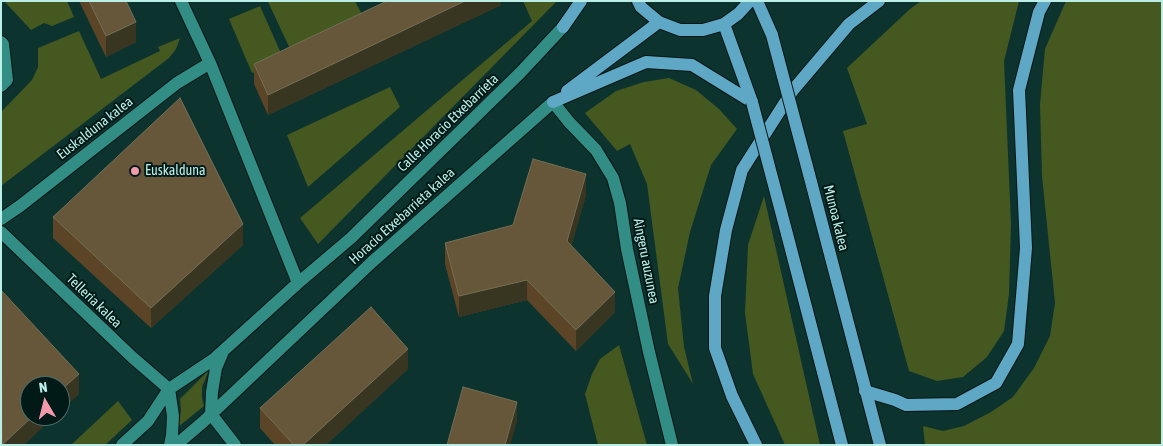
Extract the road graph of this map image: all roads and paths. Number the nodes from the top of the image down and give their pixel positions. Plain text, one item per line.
1 (181, 1) edge
2 (581, 1) edge
3 (638, 1) edge
4 (750, 1) edge
5 (757, 1) edge
6 (880, 1) edge
7 (1045, 1) edge
8 (659, 22) junction
9 (724, 24) junction
10 (563, 27) joint
11 (1, 42) edge
12 (210, 63) junction
13 (1, 86) edge
14 (553, 102) junction
15 (752, 102) junction
16 (1, 219) edge
17 (1, 232) edge
18 (351, 238) joint
19 (298, 283) junction
20 (225, 350) junction
21 (169, 389) junction
22 (865, 391) junction
23 (211, 414) junction
24 (122, 445) edge
25 (170, 445) edge
26 (176, 445) edge
27 (235, 445) edge
28 (672, 445) edge
29 (756, 445) edge
30 (842, 445) edge
31 (880, 445) edge

1 - 12 street
2 - 10 main road
3 - 8 main road
4 - 9 main road
5 - 22 main road, Munoa kalea, bridge
6 - 29 main road
7 - 22 main road
8 - 9 main road
8 - 14 main road, Horacio Etxebarrieta kalea
9 - 15 main road
10 - 18 street, Calle Horacio Etxebarrieta
11 - 13 street
12 - 16 street, Euskalduna kalea
12 - 19 street
14 - 15 main road
14 - 23 street, Horacio Etxebarrieta kalea
14 - 28 street, Aingeru auzunea
15 - 30 main road, bridge
17 - 21 street, Telleria kalea
18 - 19 street, Horacio Etxebarrieta kalea
19 - 20 street, Horacio Etxebarrieta kalea
20 - 21 street, Horacio Etxebarrieta kalea
20 - 23 street
21 - 24 street, Horacio Etxebarrieta kalea
21 - 25 street
22 - 31 main road, Munoa kalea
23 - 26 street, Horacio Etxebarrieta kalea
23 - 27 street

